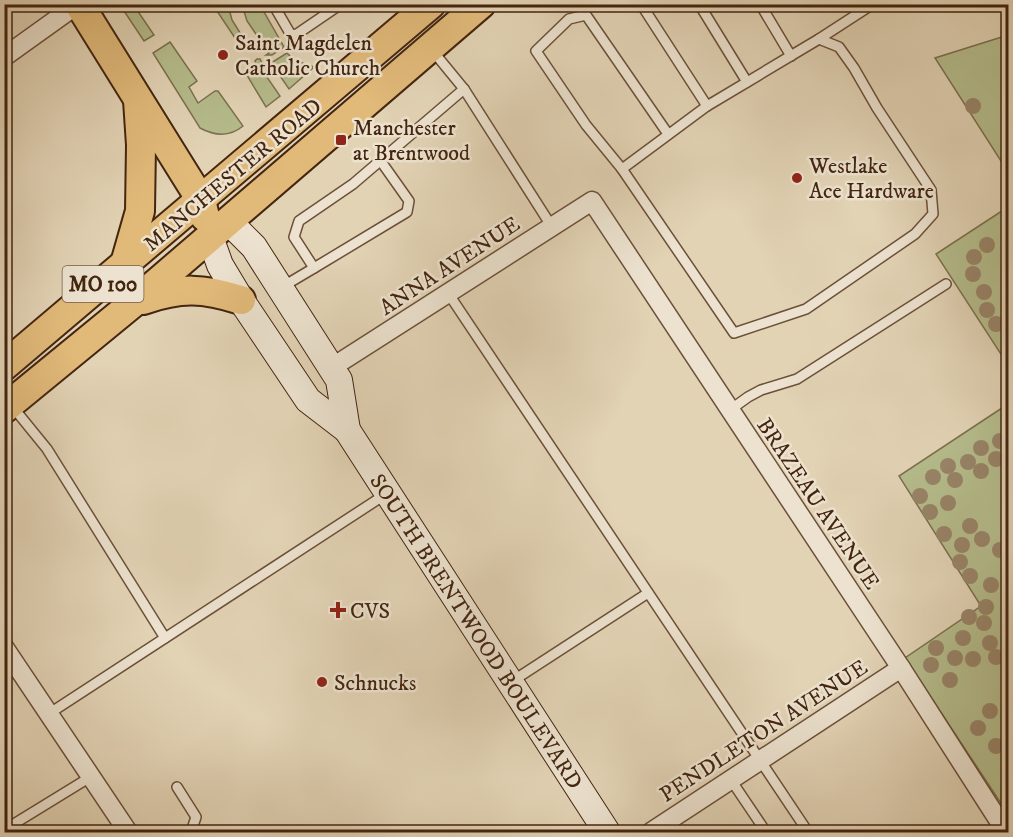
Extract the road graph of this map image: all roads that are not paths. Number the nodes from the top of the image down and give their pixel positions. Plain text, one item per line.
1 (79, 4) edge
2 (273, 4) edge
3 (341, 4) edge
4 (431, 4) edge
5 (481, 4) edge
6 (641, 4) edge
7 (699, 4) edge
8 (760, 4) edge
9 (873, 4) edge
10 (819, 39) junction
11 (430, 49) junction
12 (791, 56) junction
13 (4, 57) edge
14 (747, 82) junction
15 (464, 89) junction
16 (138, 98) junction
17 (707, 106) junction
18 (668, 134) junction
19 (380, 160) junction
20 (622, 169) junction
21 (201, 200) junction
22 (592, 201) joint
23 (552, 226) junction
24 (219, 229) junction
25 (124, 267) junction
26 (314, 268) junction
27 (946, 284) dead end
28 (280, 288) junction
29 (448, 293) junction
30 (241, 300) junction
31 (132, 304) junction
32 (4, 366) edge
33 (331, 368) junction
34 (8, 406) edge
35 (729, 411) junction
36 (347, 430) junction
37 (386, 494) junction
38 (648, 593) junction
39 (165, 638) junction
40 (4, 647) edge
41 (901, 668) junction
42 (511, 682) junction
43 (50, 713) junction
44 (760, 761) junction
45 (92, 776) junction
46 (731, 780) junction
47 (177, 787) dead end
48 (4, 830) edge
49 (128, 832) edge
50 (191, 832) edge
51 (607, 832) edge
52 (651, 832) edge
53 (766, 832) edge
54 (808, 832) edge
55 (1006, 832) edge

1 - 13 street
1 - 16 main road, SOUTH BRENTWOOD BOULEVARD
2 - 3 lane
4 - 21 main road, MANCHESTER ROAD / MO 100
5 - 11 main road, MANCHESTER ROAD / MO 100
6 - 17 lane
7 - 14 lane
8 - 12 lane
9 - 10 lane
10 - 12 lane
10 - 20 lane
11 - 15 lane
11 - 24 main road, MANCHESTER ROAD / MO 100
12 - 14 lane
14 - 17 lane
15 - 19 lane
15 - 23 lane
16 - 21 main road, SOUTH BRENTWOOD BOULEVARD
16 - 25 main road
17 - 18 lane
18 - 20 lane
18 - 20 lane
19 - 26 lane
19 - 26 lane
21 - 24 main road, SOUTH BRENTWOOD BOULEVARD
21 - 25 main road, MANCHESTER ROAD / MO 100
22 - 23 street, ANNA AVENUE
22 - 35 street, BRAZEAU AVENUE
23 - 29 street, ANNA AVENUE
24 - 28 main road, SOUTH BRENTWOOD BOULEVARD
24 - 30 main road, SOUTH BRENTWOOD BOULEVARD
24 - 31 main road, MANCHESTER ROAD / MO 100
25 - 32 main road, MANCHESTER ROAD / MO 100
26 - 28 lane
27 - 35 lane
28 - 33 main road, SOUTH BRENTWOOD BOULEVARD
29 - 33 street, ANNA AVENUE
29 - 38 lane
30 - 31 main road
30 - 36 main road, SOUTH BRENTWOOD BOULEVARD
31 - 34 main road, MANCHESTER ROAD / MO 100
33 - 36 main road, SOUTH BRENTWOOD BOULEVARD
34 - 39 lane
35 - 41 street, BRAZEAU AVENUE
36 - 37 main road, SOUTH BRENTWOOD BOULEVARD
37 - 39 lane
37 - 42 main road, SOUTH BRENTWOOD BOULEVARD
38 - 42 lane
38 - 44 lane
39 - 43 lane
40 - 43 street
41 - 44 street, PENDLETON AVENUE
41 - 55 street, BRAZEAU AVENUE
42 - 51 main road, SOUTH BRENTWOOD BOULEVARD
43 - 45 street
44 - 46 street, PENDLETON AVENUE
44 - 54 lane
45 - 48 lane
45 - 49 street
46 - 52 street, PENDLETON AVENUE
46 - 53 lane
47 - 50 lane

